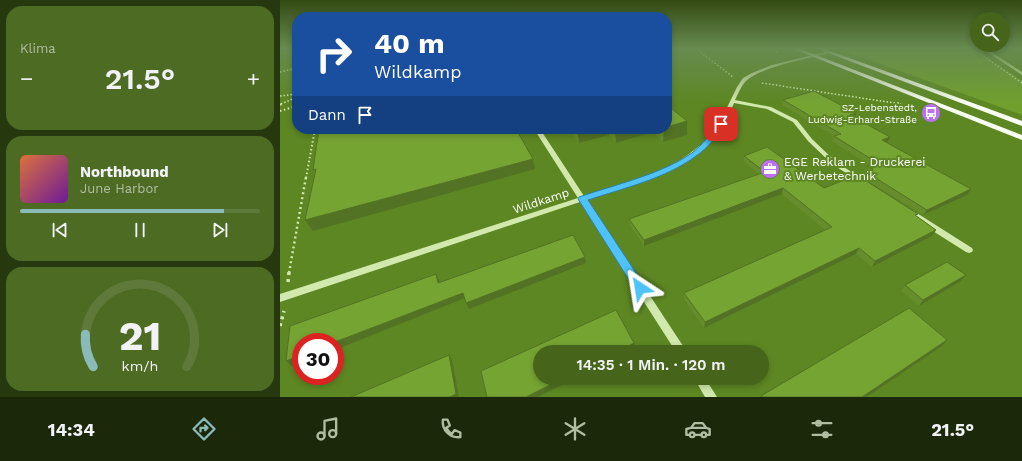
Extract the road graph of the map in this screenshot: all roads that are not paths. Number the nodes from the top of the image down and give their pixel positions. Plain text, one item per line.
1 (779, 67) edge
2 (841, 67) edge
3 (868, 67) edge
4 (734, 101) junction
5 (1022, 124) edge
6 (539, 134) edge
7 (1022, 138) edge
8 (866, 184) edge
9 (582, 199) junction
10 (905, 208) edge
11 (969, 250) dead end
12 (284, 297) edge
13 (677, 345) edge
14 (703, 385) edge
15 (711, 397) edge

1 - 4 street, Wildkamp
2 - 7 main road
3 - 5 main road
4 - 8 street
4 - 9 street, Wildkamp
6 - 9 street
9 - 12 street, Wildkamp
9 - 13 street
10 - 11 street
14 - 15 street

